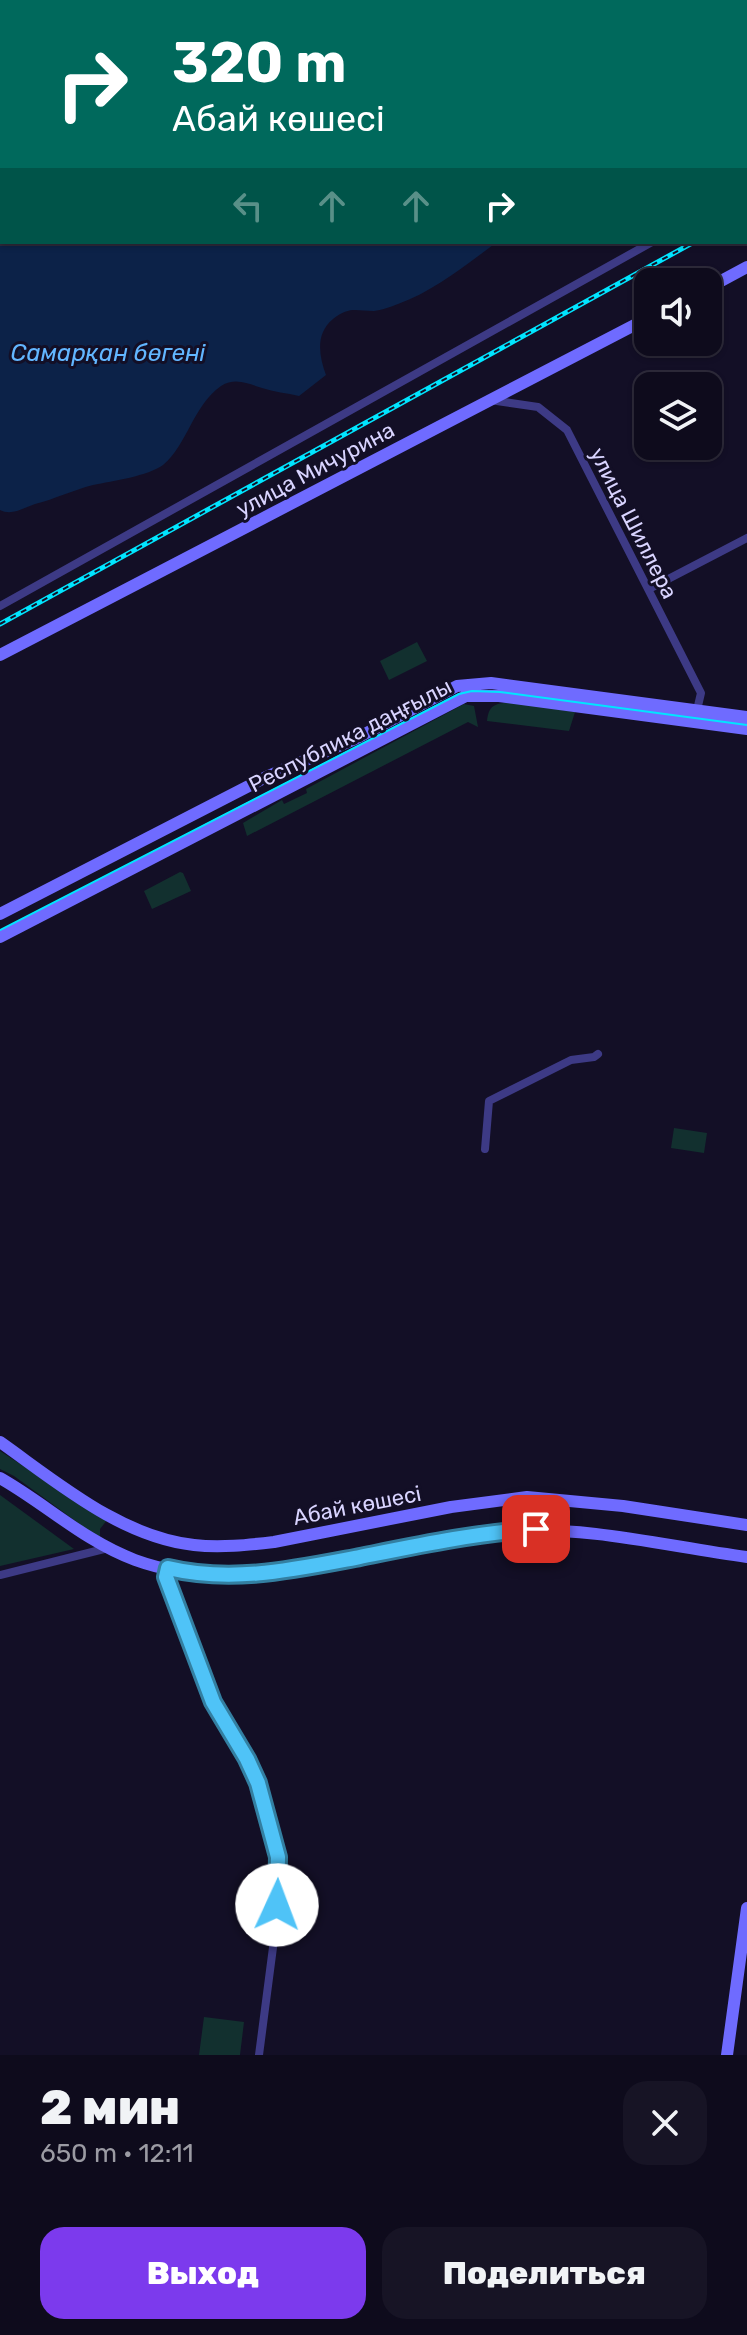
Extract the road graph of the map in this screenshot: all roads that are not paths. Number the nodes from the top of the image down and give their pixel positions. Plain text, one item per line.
1 (648, 244) edge
2 (747, 267) edge
3 (722, 280) edge
4 (634, 325) edge
5 (489, 400) junction
6 (747, 538) edge
7 (649, 589) junction
8 (0, 606) edge
9 (0, 655) edge
10 (697, 710) junction
11 (747, 717) edge
12 (747, 729) edge
13 (0, 914) edge
14 (0, 937) edge
15 (598, 1054) dead end
16 (485, 1149) dead end
17 (0, 1442) edge
18 (0, 1478) edge
19 (747, 1525) edge
20 (193, 1545) junction
21 (108, 1548) junction
22 (747, 1557) edge
23 (168, 1568) junction
24 (187, 1573) junction
25 (0, 1575) edge
26 (747, 1908) edge
27 (259, 2055) edge
28 (727, 2055) edge

1 - 8 street
2 - 3 main road
4 - 5 main road, улица Мичурина
5 - 7 street, улица Шиллера
5 - 9 main road, улица Мичурина
6 - 7 street
7 - 10 street, улица Шиллера
10 - 11 main road, Республика даңғылы
10 - 13 main road, Республика даңғылы
12 - 14 main road, Республика даңғылы
15 - 16 street
17 - 20 main road, Абай көшесі
18 - 21 main road
19 - 20 main road, Абай көшесі
20 - 24 main road
21 - 23 main road
21 - 25 street
22 - 24 main road
23 - 24 main road
23 - 27 street
26 - 28 main road

